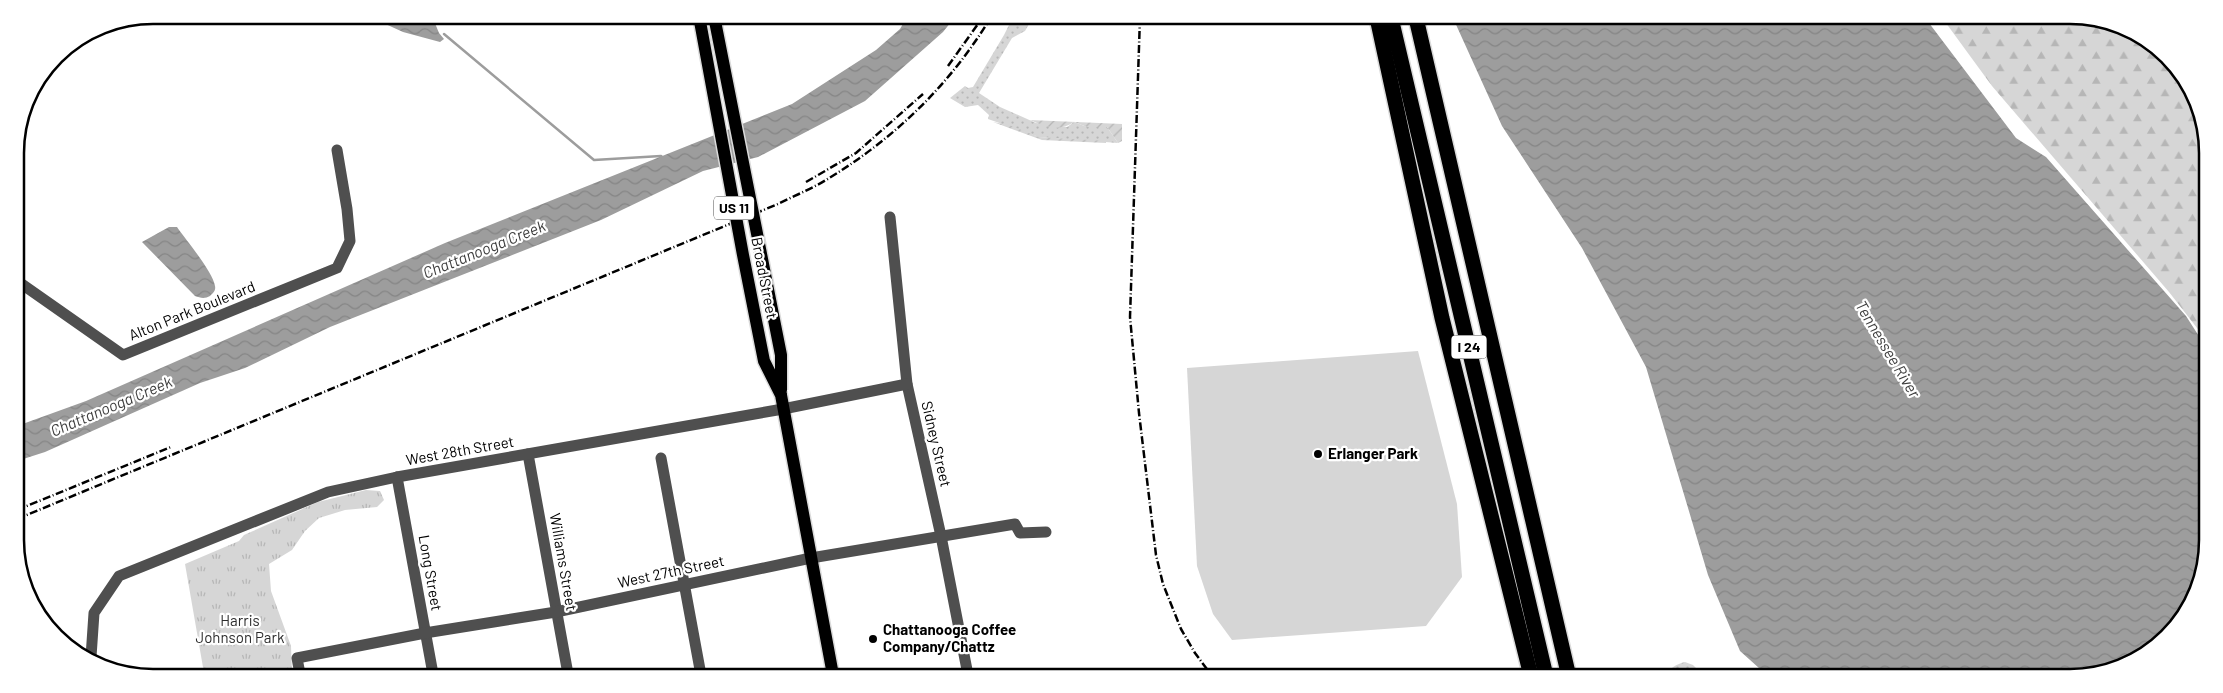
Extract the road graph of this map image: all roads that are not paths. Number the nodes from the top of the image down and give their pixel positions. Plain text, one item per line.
1 (700, 24) edge
2 (716, 24) edge
3 (1378, 24) edge
4 (1392, 24) edge
5 (1417, 24) edge
6 (337, 150) dead end
7 (890, 217) dead end
8 (24, 286) edge
9 (907, 384) junction
10 (781, 395) junction
11 (783, 409) junction
12 (528, 454) junction
13 (661, 458) dead end
14 (397, 477) junction
15 (1046, 532) dead end
16 (941, 536) junction
17 (811, 558) junction
18 (683, 585) junction
19 (556, 612) junction
20 (426, 633) junction
21 (91, 654) edge
22 (299, 669) edge
23 (432, 669) edge
24 (567, 669) edge
25 (699, 669) edge
26 (831, 669) edge
27 (967, 669) edge
28 (1529, 669) edge
29 (1544, 669) edge
30 (1567, 669) edge

1 - 10 main road, Broad Street / US 11, bridge
2 - 10 main road, Broad Street / US 11, bridge
3 - 28 highway
4 - 29 highway, I 24
5 - 30 highway, I 24
6 - 8 street, Alton Park Boulevard
7 - 9 street, Sidney Street
9 - 11 street, West 28th Street
9 - 16 street, Sidney Street
10 - 11 main road, Broad Street / US 11
11 - 12 street, West 28th Street
11 - 17 main road, Broad Street / US 11
12 - 14 street, West 28th Street
12 - 19 street, Williams Street
13 - 18 street
14 - 20 street, Long Street
14 - 21 street, West 28th Street
15 - 16 street, West 27th Street
16 - 17 street, West 27th Street
16 - 27 street, Sidney Street
17 - 18 street, West 27th Street
17 - 26 main road, Broad Street / US 11
18 - 19 street, West 27th Street
18 - 25 street
19 - 20 street, West 27th Street
19 - 24 street, Williams Street
20 - 22 street, West 27th Street
20 - 23 street, Long Street

